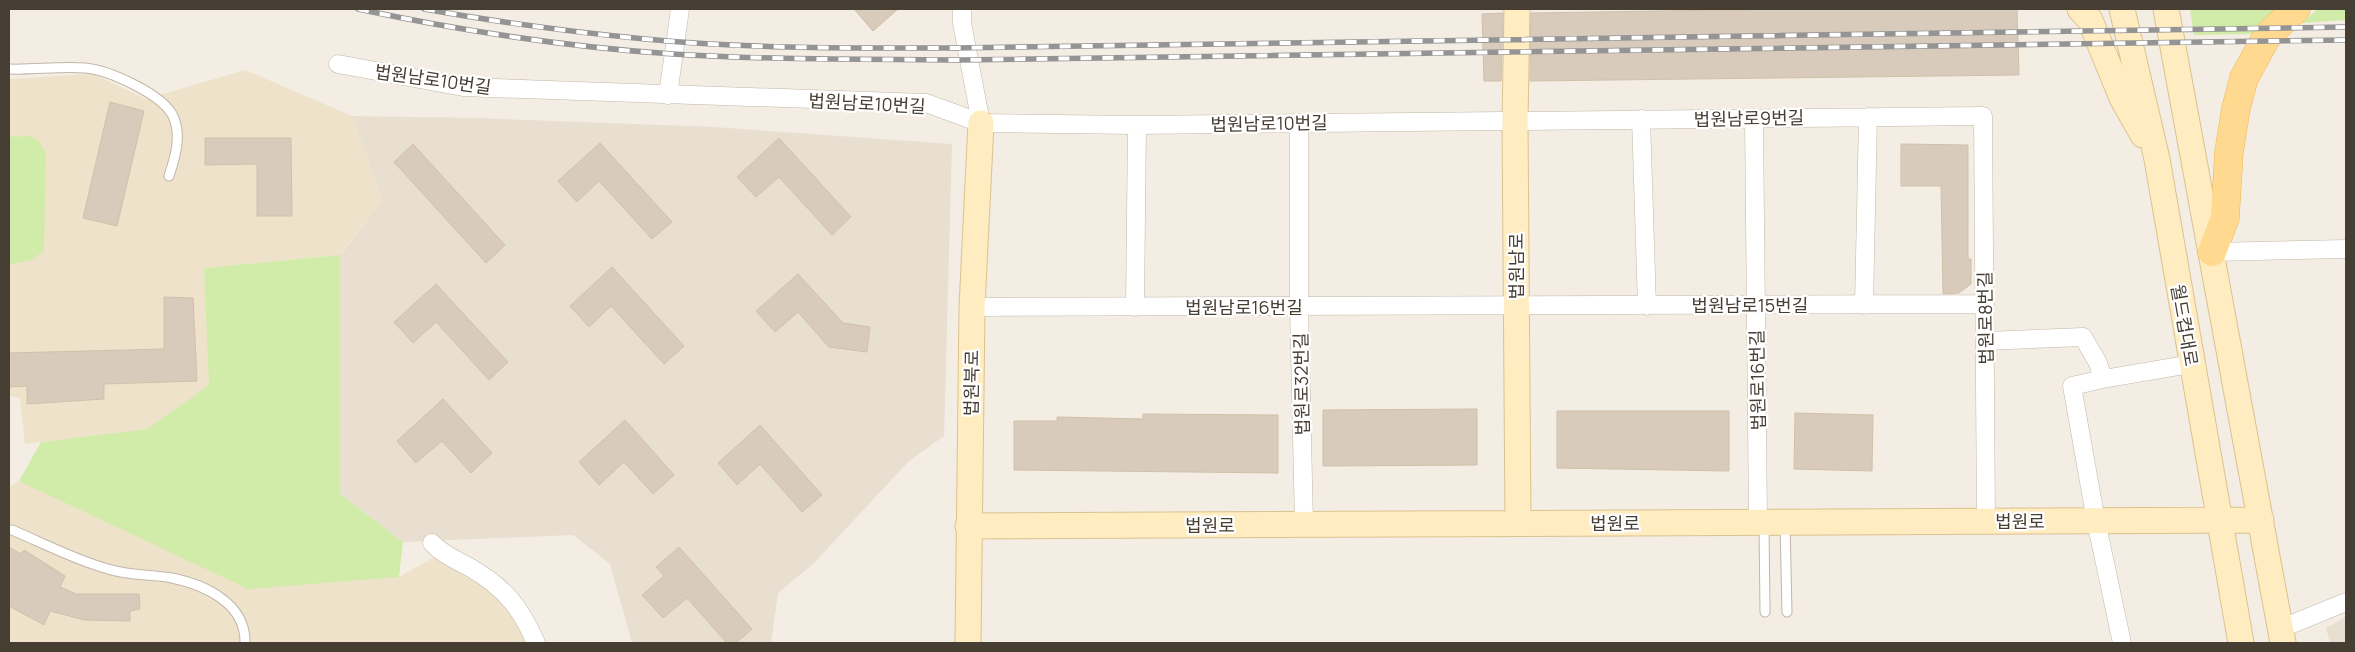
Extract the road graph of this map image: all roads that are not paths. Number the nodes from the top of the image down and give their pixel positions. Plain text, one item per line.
1 (680, 9) edge
2 (962, 9) edge
3 (1517, 9) edge
4 (2080, 9) edge
5 (2122, 9) edge
6 (2166, 9) edge
7 (2296, 9) edge
8 (338, 64) dead end
9 (9, 69) edge
10 (668, 95) junction
11 (1983, 116) joint
12 (1868, 117) junction
13 (1754, 118) junction
14 (1641, 119) junction
15 (1515, 121) junction
16 (981, 123) junction
17 (1300, 123) junction
18 (1138, 125) junction
19 (2157, 159) junction
20 (169, 176) dead end
21 (2346, 249) edge
22 (2212, 252) junction
23 (1985, 304) junction
24 (1756, 305) junction
25 (1864, 305) junction
26 (1516, 306) junction
27 (1647, 306) junction
28 (972, 307) junction
29 (1135, 307) junction
30 (1299, 307) junction
31 (1986, 341) junction
32 (2192, 364) junction
33 (2103, 380) junction
34 (2220, 520) junction
35 (2261, 520) junction
36 (1986, 521) junction
37 (2096, 521) junction
38 (1769, 522) junction
39 (1518, 523) junction
40 (1304, 524) junction
41 (968, 526) junction
42 (12, 530) dead end
43 (432, 543) dead end
44 (2346, 602) edge
45 (1765, 612) dead end
46 (1787, 612) dead end
47 (2281, 636) edge
48 (245, 643) edge
49 (536, 643) edge
50 (968, 643) edge
51 (2122, 643) edge
52 (2241, 643) edge

1 - 10 street
2 - 16 street
3 - 15 main road, 법원남로
4 - 19 main road
5 - 19 main road, 월드컵대로
6 - 22 main road
7 - 22 main road
8 - 10 street, 법원남로10번길
9 - 20 lane
10 - 16 street, 법원남로10번길
11 - 12 street, 법원남로9번길
11 - 23 street, 법원로8번길
12 - 13 street, 법원남로9번길
12 - 25 street
13 - 14 street, 법원남로9번길
13 - 24 street, 법원로16번길
14 - 15 street, 법원남로9번길
14 - 27 street
15 - 17 street, 법원남로10번길
15 - 26 main road, 법원남로
16 - 18 street, 법원남로10번길
16 - 28 main road, 법원북로
17 - 18 street, 법원남로10번길
17 - 30 street, 법원로32번길
18 - 29 street
19 - 32 main road, 월드컵대로
21 - 22 street
22 - 35 main road
23 - 25 street, 법원남로15번길
23 - 31 street, 법원로8번길
24 - 25 street, 법원남로15번길
24 - 27 street, 법원남로15번길
24 - 38 street, 법원로16번길
26 - 27 street, 법원남로15번길
26 - 30 street, 법원남로16번길
26 - 39 main road, 법원남로
28 - 29 street, 법원남로16번길
28 - 41 main road, 법원북로
29 - 30 street, 법원남로16번길
30 - 40 street, 법원로32번길
31 - 33 street
31 - 36 street, 법원로8번길
32 - 33 street
32 - 34 main road, 월드컵대로
33 - 37 street
34 - 35 main road, 법원로
34 - 37 main road, 법원로
34 - 52 main road, 월드컵대로
35 - 47 main road
36 - 37 main road, 법원로
36 - 38 main road, 법원로
37 - 51 street
38 - 39 main road, 법원로
38 - 45 lane
38 - 46 lane
39 - 40 main road, 법원로
40 - 41 main road, 법원로
41 - 50 main road, 법원북로
42 - 48 lane
43 - 49 street
44 - 47 street

